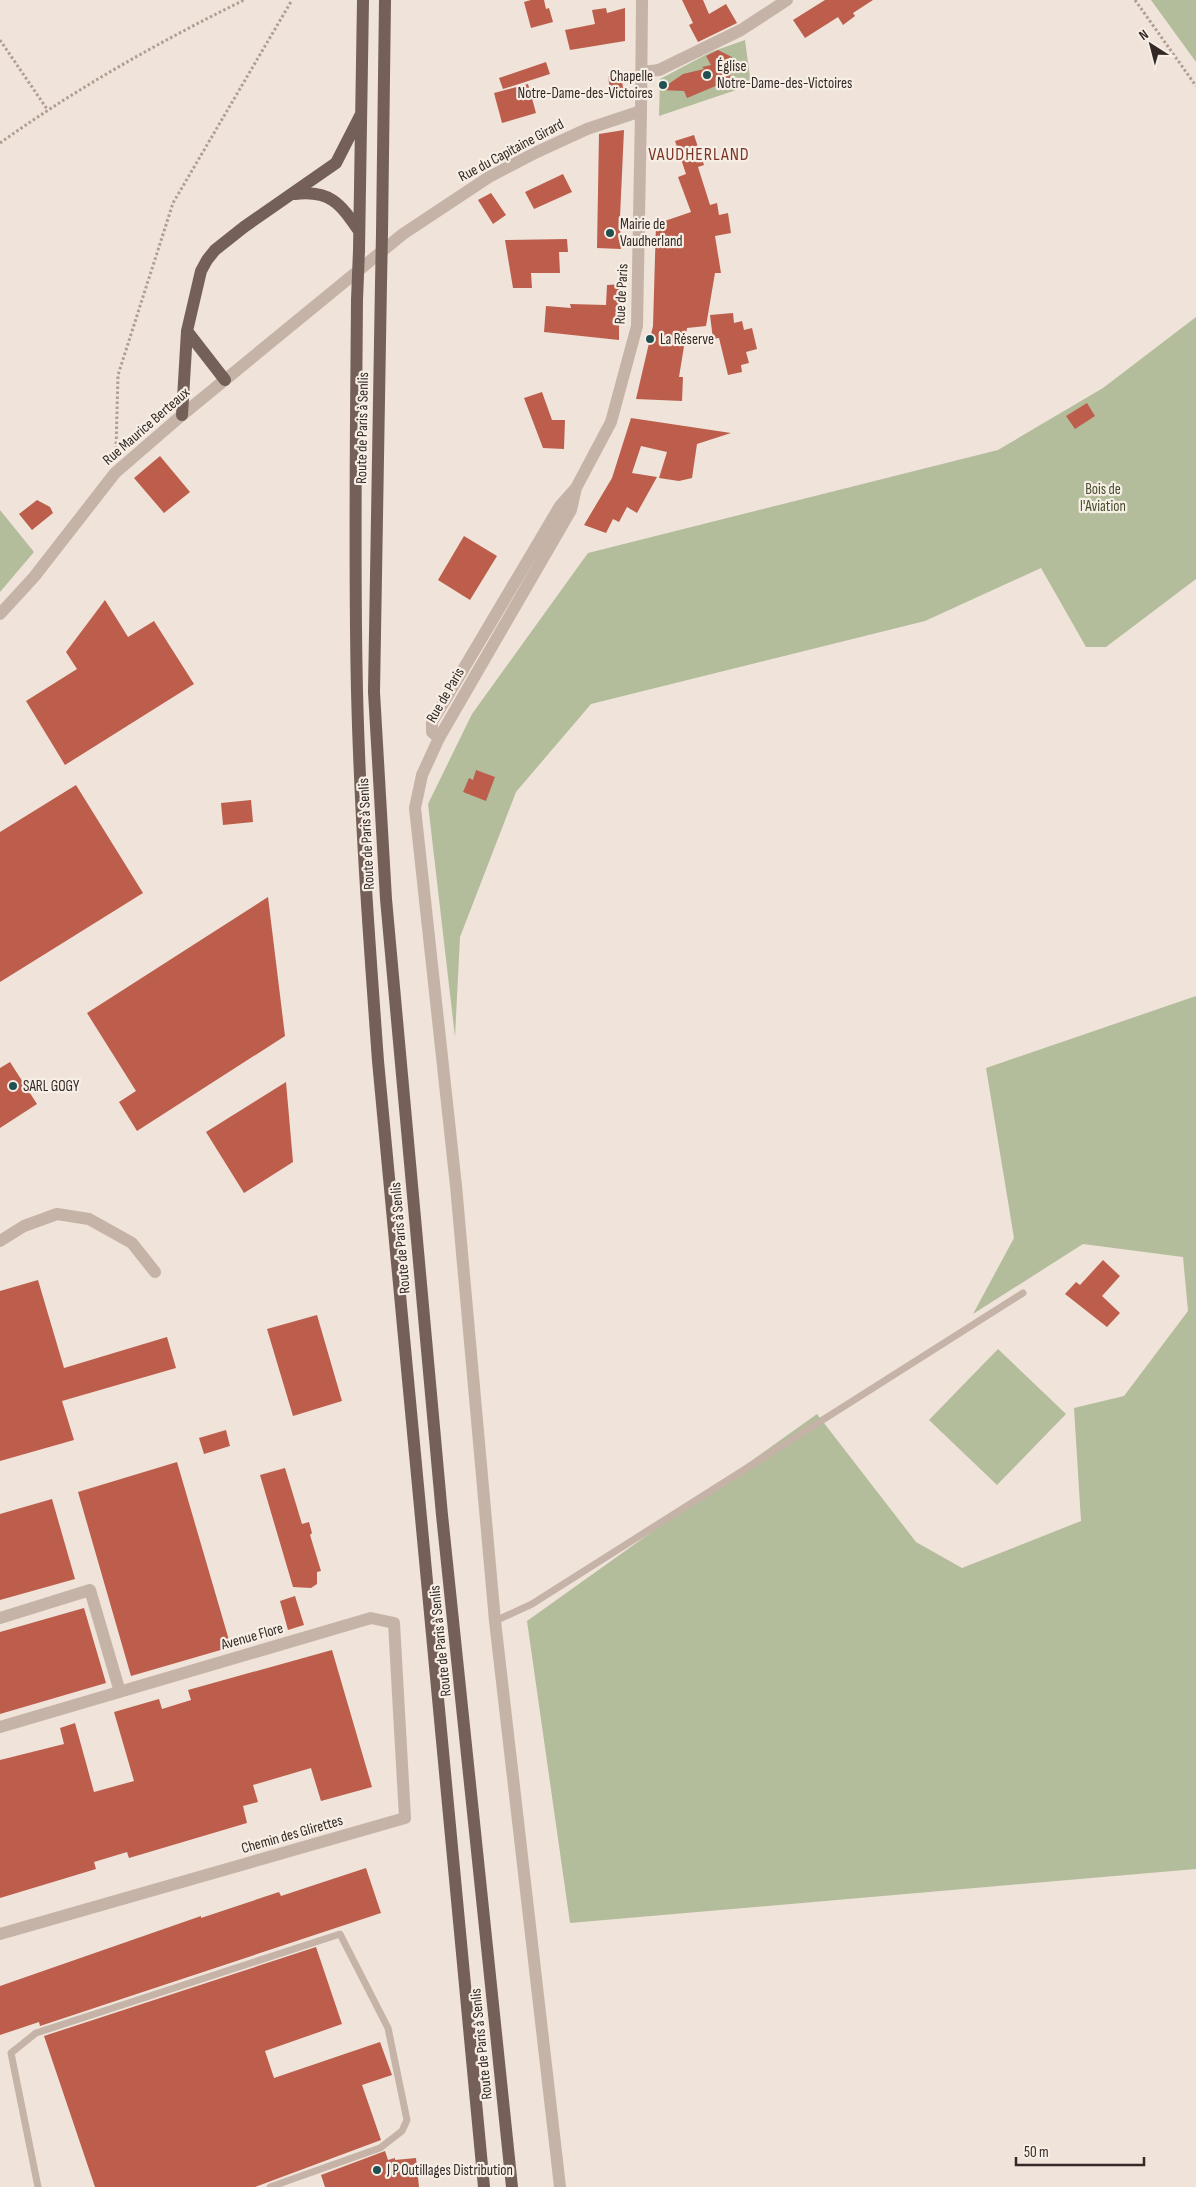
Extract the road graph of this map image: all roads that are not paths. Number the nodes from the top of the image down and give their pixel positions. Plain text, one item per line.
1 (363, 0) edge
2 (385, 0) edge
3 (642, 0) edge
4 (788, 0) edge
5 (642, 72) junction
6 (642, 111) junction
7 (362, 114) junction
8 (293, 195) junction
9 (359, 231) junction
10 (315, 308) joint
11 (187, 331) junction
12 (224, 380) junction
13 (182, 415) junction
14 (0, 614) edge
15 (0, 1241) edge
16 (155, 1272) dead end
17 (1023, 1293) dead end
18 (0, 1618) edge
19 (495, 1621) junction
20 (394, 1623) joint
21 (120, 1692) junction
22 (0, 1727) edge
23 (0, 1934) edge
24 (38, 2187) edge
25 (270, 2187) edge
26 (484, 2187) edge
27 (512, 2187) edge
28 (560, 2187) edge

1 - 7 main road, Route de Paris à Senlis
2 - 27 main road, Route de Paris à Senlis, bridge
3 - 5 street, Rue de Paris
4 - 5 street
5 - 6 street, Rue de Paris
6 - 10 street, Rue du Capitaine Girard
6 - 19 street, Rue de Paris
7 - 8 main road
7 - 9 main road, Route de Paris à Senlis
8 - 9 main road
8 - 11 main road
9 - 26 main road, Route de Paris à Senlis, bridge
10 - 12 street, Rue Maurice Berteaux
11 - 12 main road
11 - 13 main road
12 - 13 street, Rue Maurice Berteaux
13 - 14 street, Rue Maurice Berteaux
15 - 16 street
17 - 19 lane
18 - 21 street
19 - 28 street
20 - 21 street, Avenue Flore
20 - 23 street, Chemin des Glirettes
21 - 22 street, Avenue Flore
24 - 25 lane

